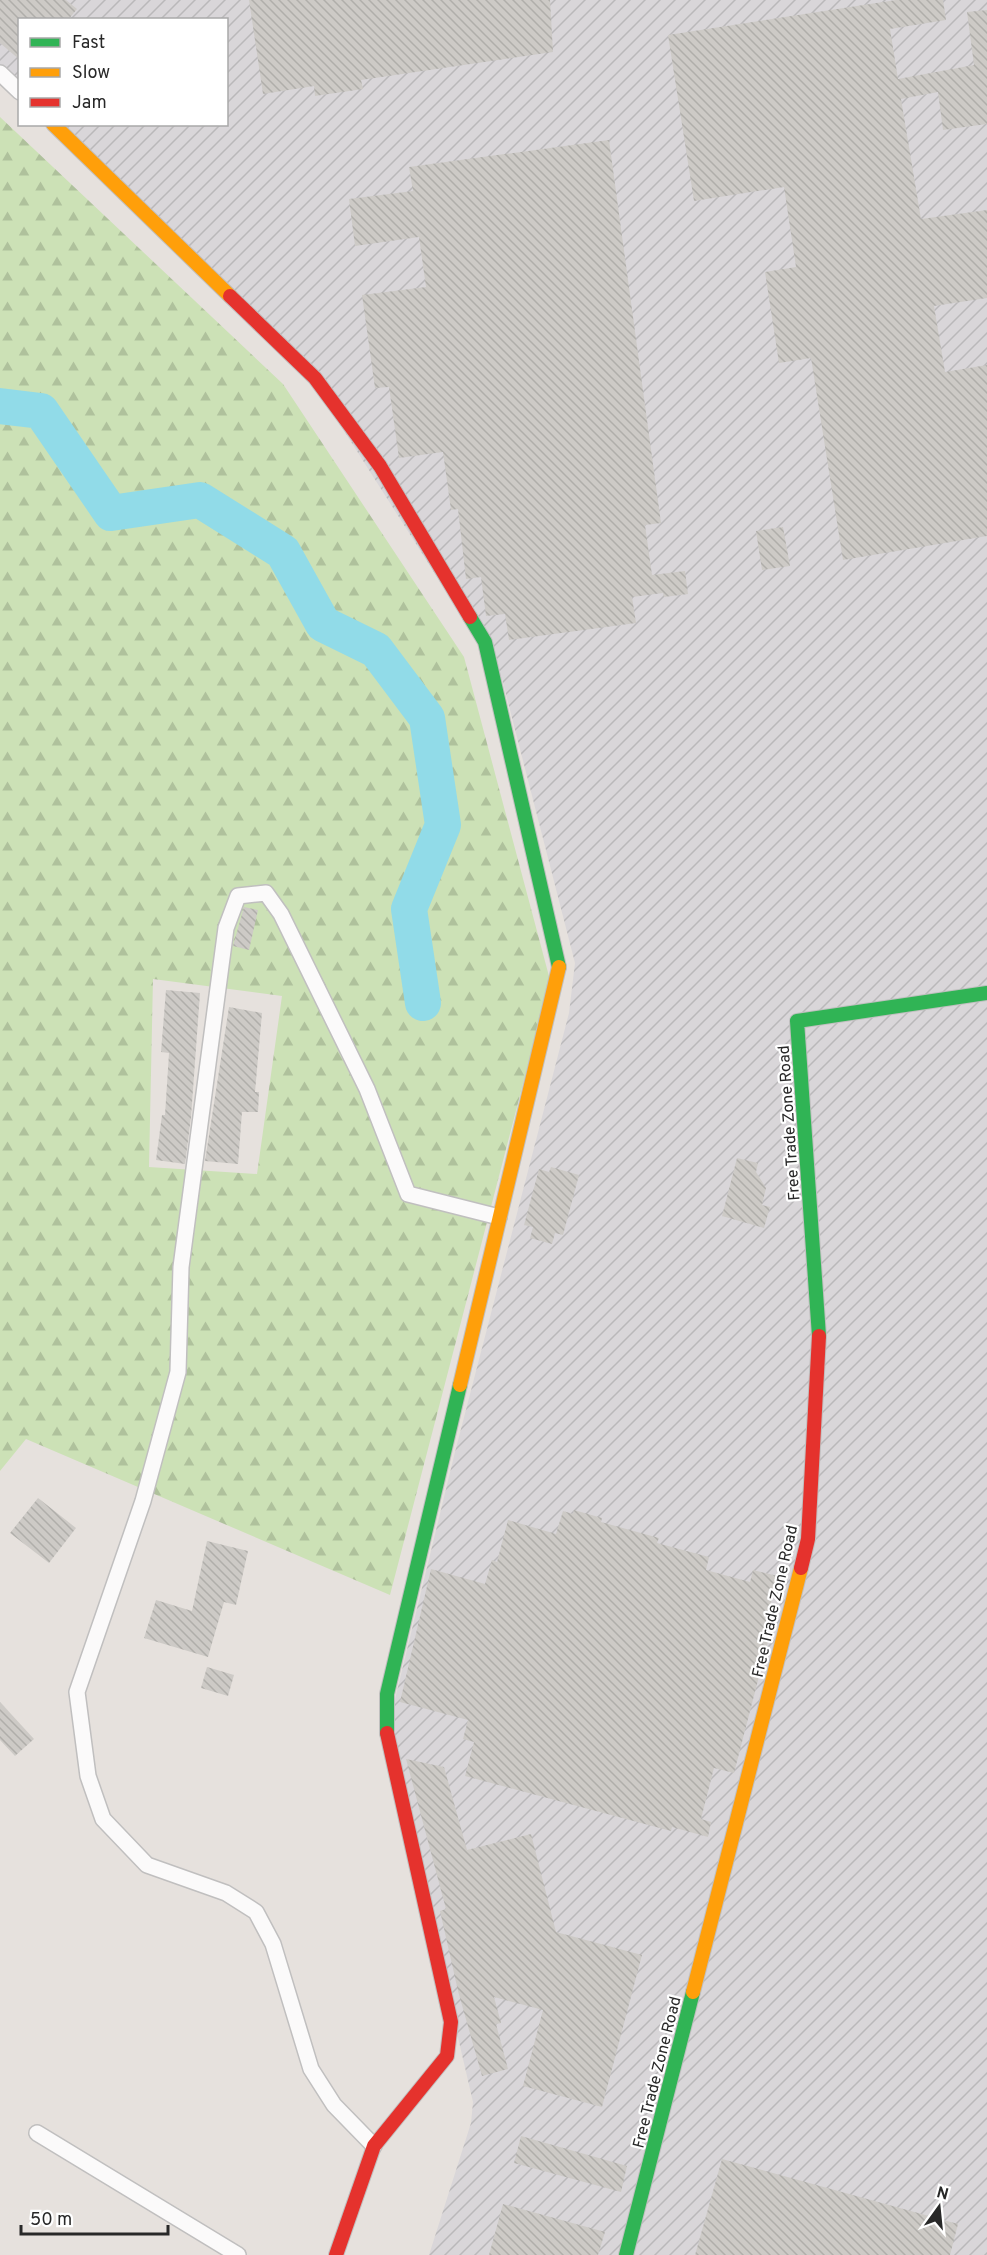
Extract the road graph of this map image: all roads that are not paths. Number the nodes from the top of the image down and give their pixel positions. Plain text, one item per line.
1 (0, 73) edge
2 (18, 90) edge
3 (55, 126) edge
4 (987, 993) edge
5 (499, 1217) junction
6 (37, 2133) dead end
7 (374, 2146) junction
8 (238, 2255) edge
9 (336, 2255) edge
10 (626, 2255) edge

1 - 2 street
3 - 5 street
4 - 10 street, Free Trade Zone Road
5 - 7 street
5 - 7 street
6 - 8 street
7 - 9 street

